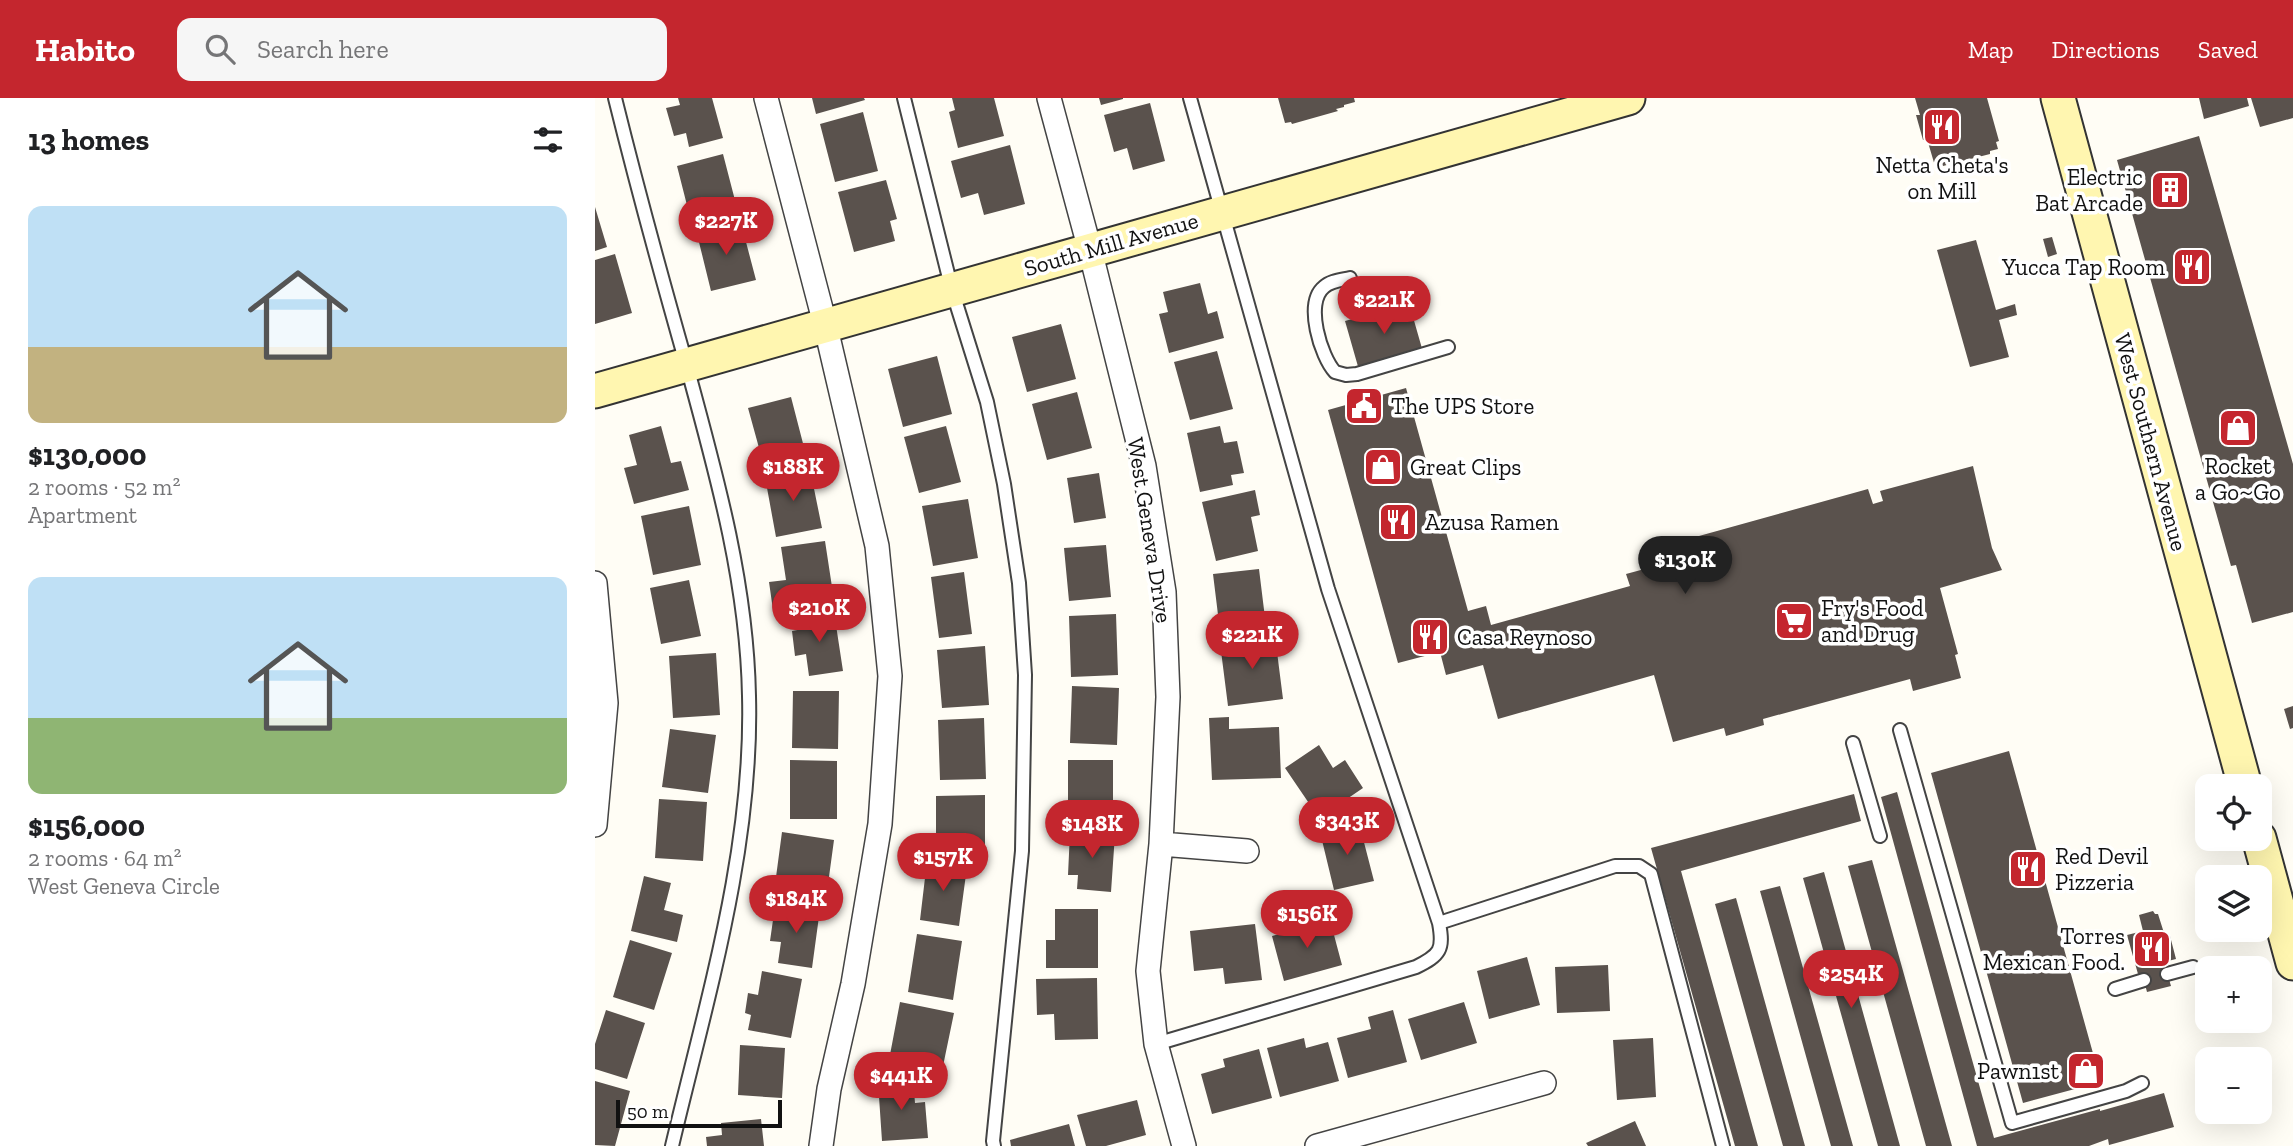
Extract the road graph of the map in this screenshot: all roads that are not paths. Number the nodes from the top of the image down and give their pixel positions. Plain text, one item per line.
1 (615, 98) edge
2 (766, 98) edge
3 (904, 98) edge
4 (1049, 98) edge
5 (1190, 98) edge
6 (1628, 98) edge
7 (2058, 98) edge
8 (1221, 213) junction
9 (1090, 250) junction
10 (1350, 278) dead end
11 (952, 290) junction
12 (825, 324) junction
13 (1448, 347) dead end
14 (686, 365) junction
15 (595, 391) edge
16 (595, 583) edge
17 (1900, 730) dead end
18 (1853, 743) dead end
19 (2242, 774) edge
20 (595, 825) edge
21 (1880, 836) dead end
22 (1161, 844) junction
23 (1247, 851) dead end
24 (2263, 851) edge
25 (1439, 923) junction
26 (2293, 962) edge
27 (2193, 967) dead end
28 (2167, 974) dead end
29 (2144, 980) dead end
30 (2115, 989) dead end
31 (1156, 1044) junction
32 (1544, 1083) dead end
33 (2141, 1083) dead end
34 (672, 1146) edge
35 (821, 1146) edge
36 (994, 1146) edge
37 (1184, 1146) edge
38 (1317, 1146) edge
39 (1723, 1146) edge

1 - 14 lane
2 - 12 street
3 - 11 lane
4 - 9 street, West Geneva Drive
5 - 8 lane
6 - 8 main road, South Mill Avenue
7 - 19 main road, West Southern Avenue
8 - 9 main road, South Mill Avenue
8 - 25 lane
9 - 11 main road, South Mill Avenue
9 - 22 street, West Geneva Drive
10 - 13 lane
11 - 12 main road, South Mill Avenue
11 - 36 lane
12 - 14 main road, South Mill Avenue
12 - 35 street
14 - 15 main road, South Mill Avenue
14 - 34 lane
16 - 20 street
17 - 33 lane
18 - 21 lane
22 - 23 street
22 - 31 street, West Geneva Drive
24 - 26 main road
25 - 31 lane
25 - 39 lane
27 - 28 lane
29 - 30 lane
31 - 37 street, West Geneva Drive
32 - 38 street

